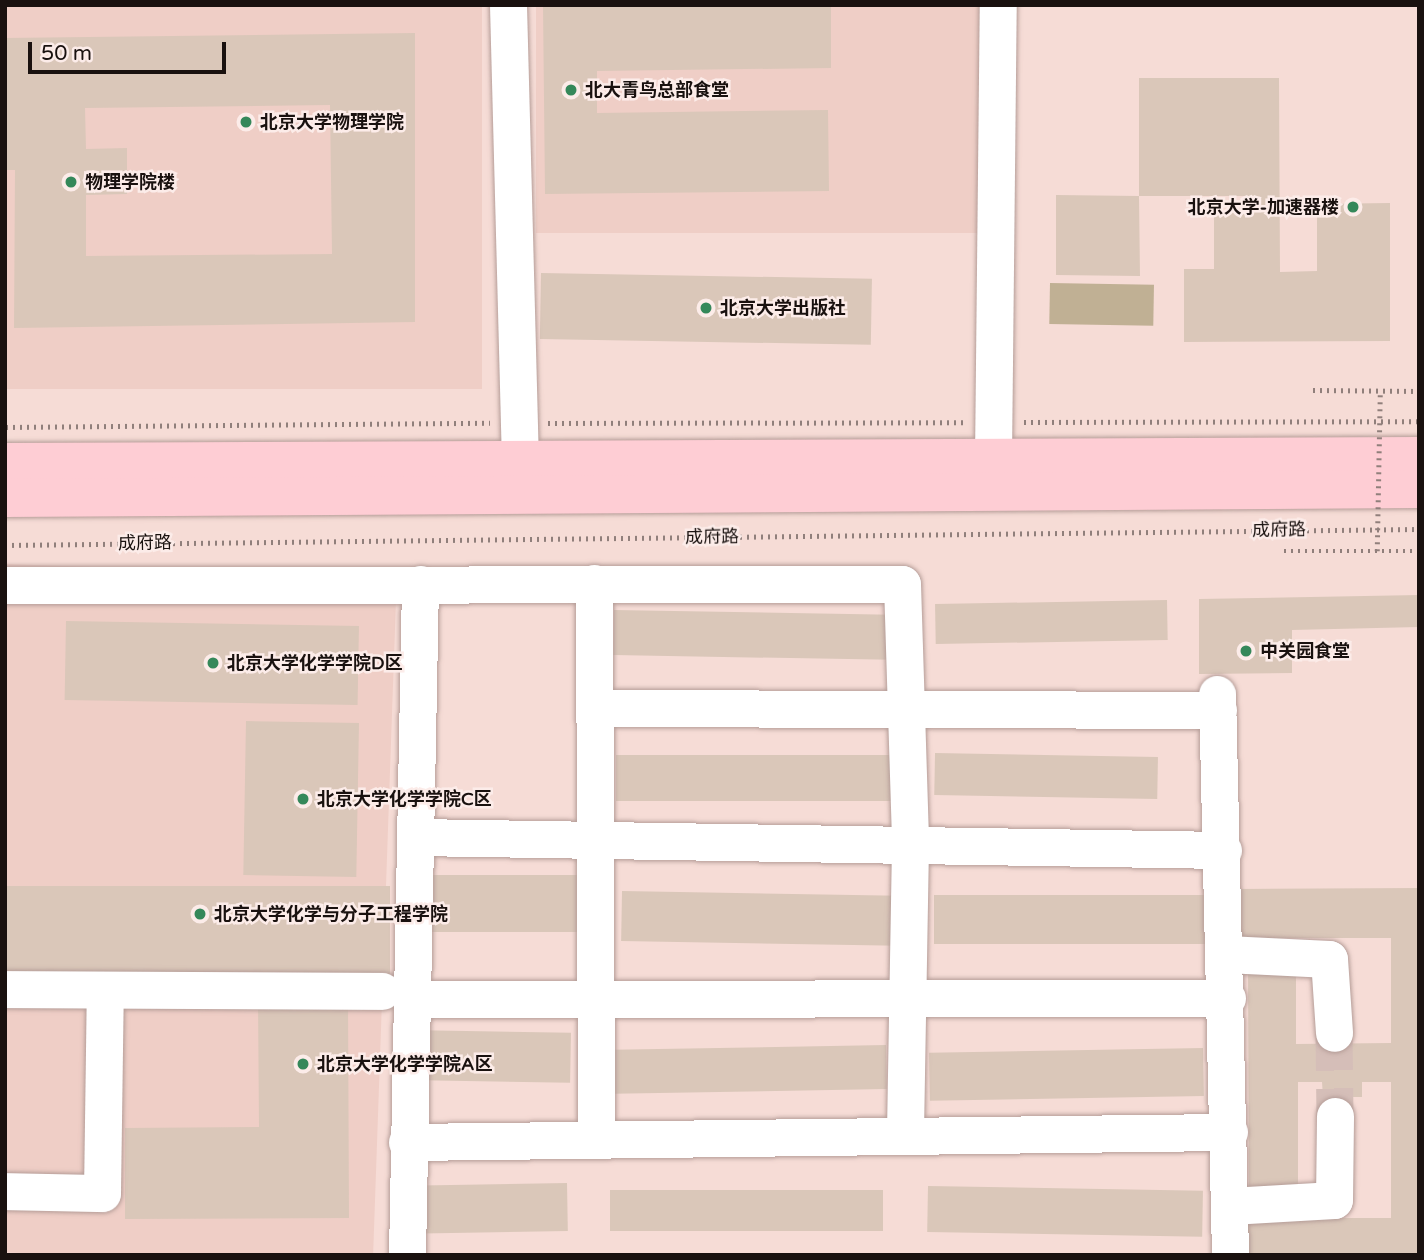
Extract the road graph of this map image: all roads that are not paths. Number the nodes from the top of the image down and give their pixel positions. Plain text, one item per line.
1 (508, 5) edge
2 (998, 5) edge
3 (994, 440) junction
4 (1419, 456) edge
5 (520, 461) junction
6 (5, 462) edge
7 (1419, 489) edge
8 (5, 498) edge
9 (594, 583) junction
10 (420, 584) junction
11 (5, 585) edge
12 (598, 708) junction
13 (907, 709) junction
14 (415, 838) junction
15 (597, 840) junction
16 (910, 845) junction
17 (1223, 850) junction
18 (1226, 954) junction
19 (5, 989) edge
20 (104, 989) junction
21 (397, 995) junction
22 (1227, 998) junction
23 (594, 999) junction
24 (907, 1002) junction
25 (1334, 1033) tunnel mouth
26 (1335, 1116) tunnel mouth
27 (1229, 1132) junction
28 (905, 1135) junction
29 (596, 1139) junction
30 (407, 1142) junction
31 (5, 1191) edge
32 (1230, 1206) junction
33 (407, 1255) edge
34 (1230, 1255) edge

1 - 5 street
2 - 3 street
3 - 4 main road
3 - 5 main road
5 - 6 main road
7 - 8 main road
9 - 10 street
9 - 12 street
9 - 13 street
10 - 11 street
10 - 14 street
12 - 13 street
12 - 15 street
13 - 16 street
13 - 17 street
14 - 15 street
14 - 21 street
15 - 16 street
15 - 23 street
16 - 17 street
16 - 24 street
17 - 18 street
18 - 22 street
18 - 25 street
19 - 20 street
20 - 21 street
20 - 31 street
21 - 23 street
21 - 30 street
22 - 24 street
22 - 27 street
23 - 24 street
23 - 29 street
24 - 28 street
26 - 32 street
27 - 28 street
27 - 32 street
28 - 29 street
29 - 30 street
30 - 33 street
32 - 34 street

